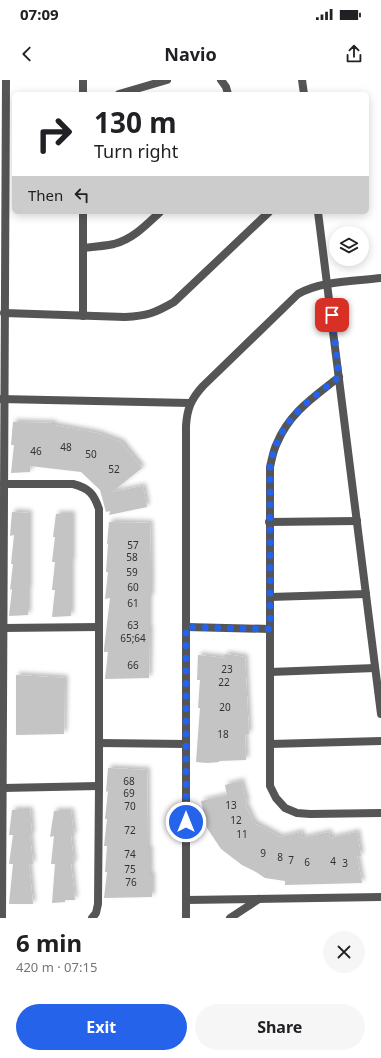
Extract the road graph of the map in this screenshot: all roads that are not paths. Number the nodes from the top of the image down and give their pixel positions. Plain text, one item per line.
1 (6, 80) edge
2 (83, 80) edge
3 (167, 80) edge
4 (221, 80) edge
5 (302, 80) edge
6 (83, 92) edge
7 (126, 92) edge
8 (227, 92) edge
9 (304, 92) edge
10 (83, 214) edge
11 (158, 214) edge
12 (267, 214) edge
13 (318, 214) edge
14 (83, 248) junction
15 (381, 278) edge
16 (328, 284) junction
17 (4, 313) junction
18 (83, 316) junction
19 (339, 377) junction
20 (2, 399) edge
21 (190, 403) junction
22 (4, 484) junction
23 (357, 521) junction
24 (270, 522) junction
25 (366, 594) junction
26 (270, 597) junction
27 (99, 627) junction
28 (186, 627) junction
29 (3, 628) junction
30 (270, 629) junction
31 (375, 668) junction
32 (270, 672) junction
33 (381, 714) edge
34 (381, 742) edge
35 (99, 743) junction
36 (186, 744) junction
37 (270, 744) junction
38 (99, 786) junction
39 (3, 788) junction
40 (381, 813) edge
41 (381, 897) edge
42 (259, 899) junction
43 (186, 900) junction
44 (2, 918) edge
45 (92, 918) edge
46 (186, 918) edge
47 (230, 918) edge

1 - 17 street
2 - 6 street
3 - 7 street
4 - 8 street
5 - 9 street
10 - 14 street
11 - 14 street
12 - 18 street
13 - 16 street
14 - 18 street
15 - 16 street
16 - 19 street
16 - 21 street
17 - 18 street
17 - 20 street
19 - 23 street
19 - 24 street
20 - 21 street
20 - 22 street
21 - 28 street
22 - 27 street
22 - 29 street
23 - 24 street
23 - 25 street
24 - 26 street
25 - 26 street
25 - 31 street
26 - 30 street
27 - 29 street
27 - 35 street
28 - 30 street
28 - 36 street
29 - 39 street
30 - 32 street
31 - 32 street
31 - 33 street
32 - 37 street
34 - 37 street
35 - 36 street
35 - 38 street
36 - 43 street
37 - 40 street
38 - 39 street
38 - 45 street
39 - 44 street
41 - 42 street
42 - 43 street
42 - 47 street
43 - 46 street

